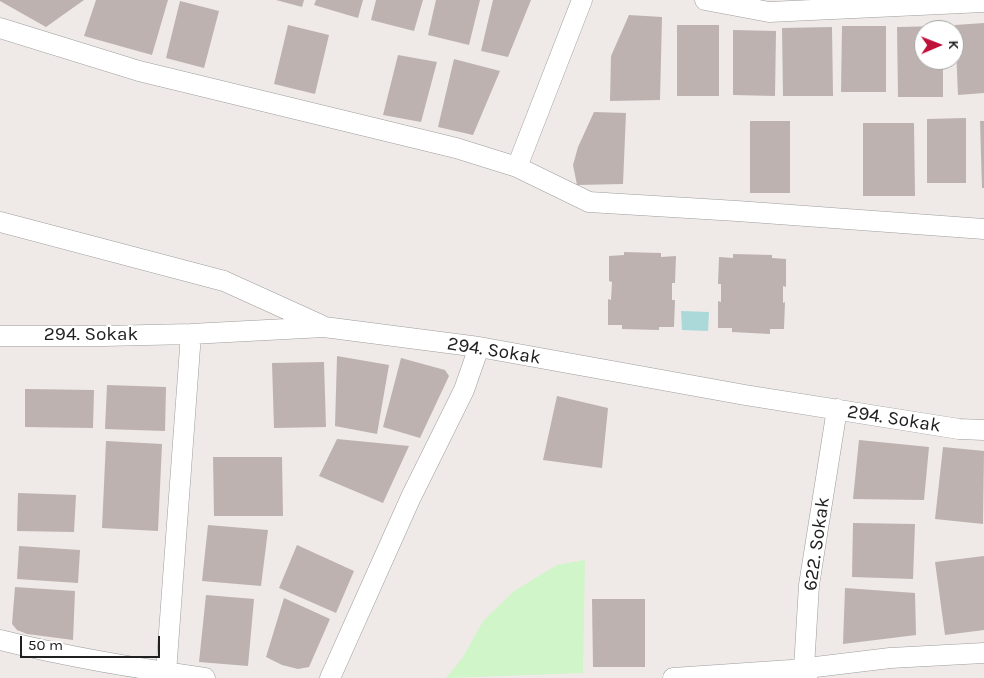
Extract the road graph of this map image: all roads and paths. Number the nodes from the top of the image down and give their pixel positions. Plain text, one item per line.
1 (582, 0) edge
2 (705, 0) edge
3 (984, 2) edge
4 (0, 28) edge
5 (517, 167) junction
6 (0, 222) edge
7 (984, 229) edge
8 (324, 327) junction
9 (191, 334) junction
10 (0, 336) edge
11 (479, 347) junction
12 (837, 410) junction
13 (984, 430) edge
14 (0, 640) edge
15 (984, 653) edge
16 (166, 672) junction
17 (805, 673) edge
18 (205, 678) edge
19 (330, 678) edge
20 (673, 678) edge

1 - 5 street
2 - 3 street
4 - 5 street
5 - 7 street
6 - 8 street
8 - 9 street, 294. Sokak
8 - 11 street, 294. Sokak
9 - 10 street, 294. Sokak
9 - 16 street
11 - 12 street, 294. Sokak
11 - 19 street
12 - 13 street, 294. Sokak
12 - 17 street, 622. Sokak
14 - 16 street
15 - 17 street
16 - 18 street
17 - 20 street

